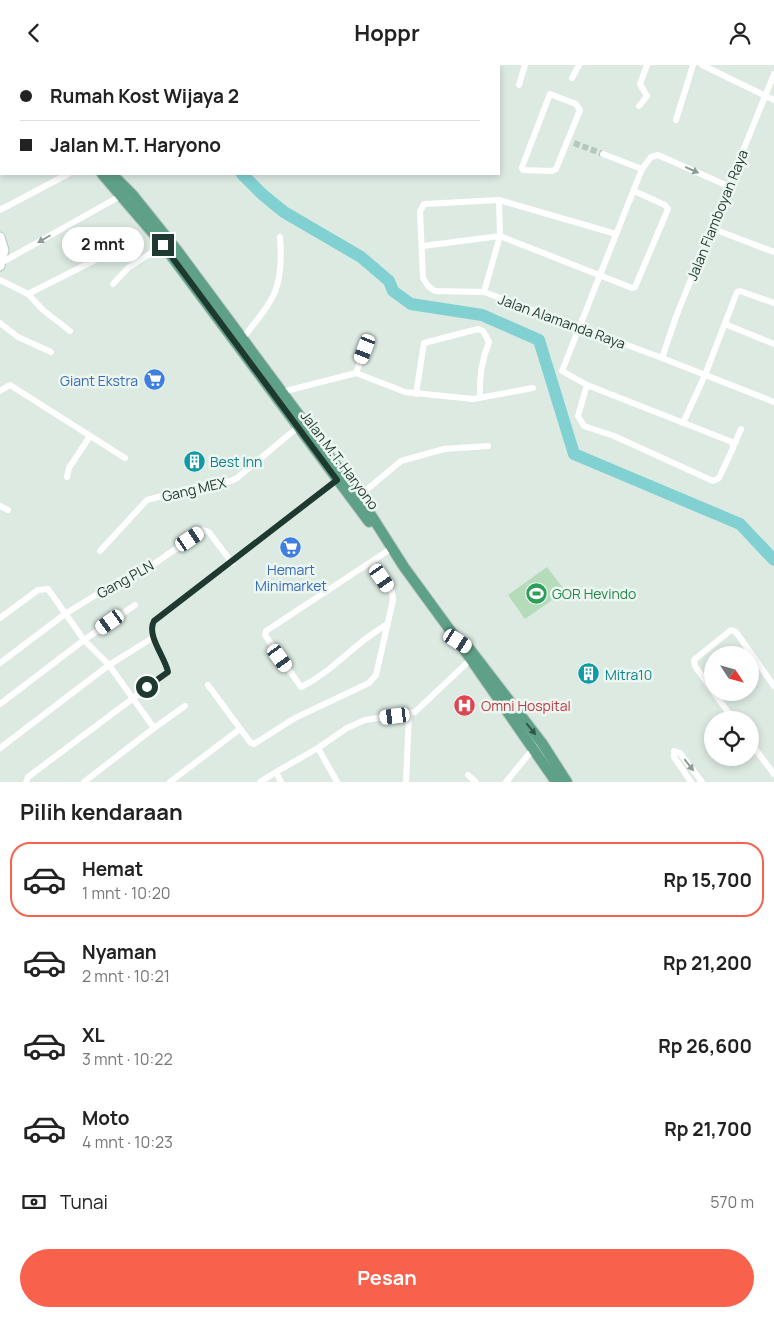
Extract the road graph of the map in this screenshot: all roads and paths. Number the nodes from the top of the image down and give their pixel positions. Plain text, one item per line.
1 (525, 65) edge
2 (579, 65) edge
3 (647, 65) edge
4 (693, 65) edge
5 (702, 65) edge
6 (774, 74) edge
7 (572, 78) dead end
8 (519, 85) dead end
9 (764, 96) junction
10 (774, 100) edge
11 (639, 106) dead end
12 (676, 120) dead end
13 (570, 142) joint
14 (603, 154) tunnel mouth
15 (642, 169) junction
16 (66, 175) edge
17 (103, 175) edge
18 (113, 175) edge
19 (728, 186) junction
20 (634, 191) junction
21 (122, 194) junction
22 (499, 200) junction
23 (0, 210) edge
24 (712, 228) junction
25 (616, 234) junction
26 (500, 236) junction
27 (0, 237) edge
28 (280, 237) dead end
29 (163, 245) junction
30 (423, 246) junction
31 (774, 252) edge
32 (103, 256) dead end
33 (0, 265) edge
34 (599, 276) junction
35 (0, 280) edge
36 (113, 284) dead end
37 (484, 292) junction
38 (26, 293) junction
39 (774, 303) edge
40 (0, 323) edge
41 (725, 324) junction
42 (581, 328) junction
43 (70, 331) dead end
44 (242, 339) junction
45 (774, 344) edge
46 (365, 349) dead end
47 (50, 352) dead end
48 (662, 358) junction
49 (356, 373) junction
50 (705, 375) junction
51 (587, 385) junction
52 (532, 388) dead end
53 (0, 391) edge
54 (282, 392) junction
55 (416, 394) junction
56 (480, 397) junction
57 (774, 402) edge
58 (683, 423) junction
59 (298, 427) junction
60 (741, 429) dead end
61 (90, 436) junction
62 (734, 445) junction
63 (488, 446) dead end
64 (125, 458) dead end
65 (67, 477) dead end
66 (337, 480) junction
67 (359, 496) junction
68 (0, 506) edge
69 (8, 510) dead end
70 (392, 548) junction
71 (100, 551) dead end
72 (232, 563) junction
73 (372, 563) junction
74 (135, 605) dead end
75 (65, 614) junction
76 (0, 617) edge
77 (388, 624) junction
78 (154, 637) junction
79 (84, 640) junction
80 (458, 641) junction
81 (711, 646) edge
82 (746, 646) edge
83 (704, 652) edge
84 (470, 661) junction
85 (0, 663) edge
86 (109, 665) junction
87 (759, 665) edge
88 (704, 678) edge
89 (208, 685) dead end
90 (774, 686) edge
91 (131, 697) junction
92 (0, 705) edge
93 (185, 707) dead end
94 (409, 714) junction
95 (154, 728) junction
96 (240, 729) junction
97 (0, 747) edge
98 (318, 748) junction
99 (533, 749) junction
100 (759, 754) edge
101 (276, 772) junction
102 (468, 775) dead end
103 (774, 775) edge
104 (27, 779) edge
105 (84, 782) edge
106 (170, 782) edge
107 (260, 782) edge
108 (281, 782) edge
109 (338, 782) edge
110 (406, 782) edge
111 (476, 782) edge
112 (506, 782) edge
113 (556, 782) edge
114 (567, 782) edge
115 (691, 782) edge
116 (702, 782) edge

1 - 8 street
2 - 7 street
3 - 11 street
4 - 12 street
5 - 9 street
6 - 9 street, Jalan Flamboyan Raya
9 - 10 street
9 - 19 street, Jalan Flamboyan Raya
13 - 13 street
14 - 15 street
15 -> 19 street
15 - 20 street
16 - 23 street
17 - 21 main road, Jalan M.T. Haryono
18 - 44 main road, Jalan M.T. Haryono
19 - 24 street, Jalan Flamboyan Raya
20 - 25 street
20 - 34 street
21 - 29 main road, Jalan M.T. Haryono
21 -> 33 street
22 - 25 street
22 - 26 street
22 - 30 street, Jalan Alamanda Raya
24 - 31 street
24 - 48 street, Jalan Flamboyan Raya
25 - 34 street
26 - 30 street
26 - 34 street
26 - 37 street
27 - 33 street
28 - 44 street
29 - 36 street
29 - 59 main road, Jalan M.T. Haryono
30 - 37 street, Jalan Alamanda Raya
32 - 38 street
34 - 42 street
35 - 38 street
37 - 42 street, Jalan Alamanda Raya
38 - 43 street
39 - 41 street
40 - 47 street
41 - 45 street
41 - 50 street
42 - 48 street, Jalan Alamanda Raya
42 - 51 street
44 - 54 main road, Jalan M.T. Haryono
46 - 49 street
48 - 50 street, Jalan Alamanda Raya
49 - 54 street
49 - 55 street
50 - 57 street, Jalan Alamanda Raya
50 - 58 street
51 - 58 street
51 - 62 street
52 - 56 street
53 - 61 street
54 - 67 main road, Jalan M.T. Haryono
55 - 56 street
55 - 56 street
58 - 62 street
59 - 66 main road, Jalan M.T. Haryono
59 - 71 street, Gang MEX
60 - 62 street
61 - 64 street
61 - 65 street
63 - 67 street
66 - 70 main road, Jalan M.T. Haryono
66 - 72 street
67 - 70 main road, Jalan M.T. Haryono
68 - 69 street
70 - 73 street
70 - 80 main road, Jalan M.T. Haryono
72 - 75 street, Gang PLN
72 - 78 street
73 - 77 street
73 - 77 street
74 - 79 street
75 - 76 street
75 - 79 street
75 - 85 street
77 - 96 street
78 - 86 street
78 - 91 street
79 - 86 street
79 - 92 street
80 - 84 main road, Jalan M.T. Haryono
80 -> 114 main road, Jalan M.T. Haryono
81 - 82 street
83 - 88 street
84 - 94 street
84 - 99 main road, Jalan M.T. Haryono
86 - 91 street
86 - 97 street
87 - 90 street
89 - 96 street
91 - 95 street
91 - 104 street
93 - 95 street
94 - 98 street
94 - 110 street
95 - 105 street
96 - 106 street
98 - 101 street
98 - 109 street
99 - 112 street
99 - 113 main road, Jalan M.T. Haryono
100 - 103 street
101 - 107 street
101 - 108 street
102 - 111 street
115 -> 116 street

